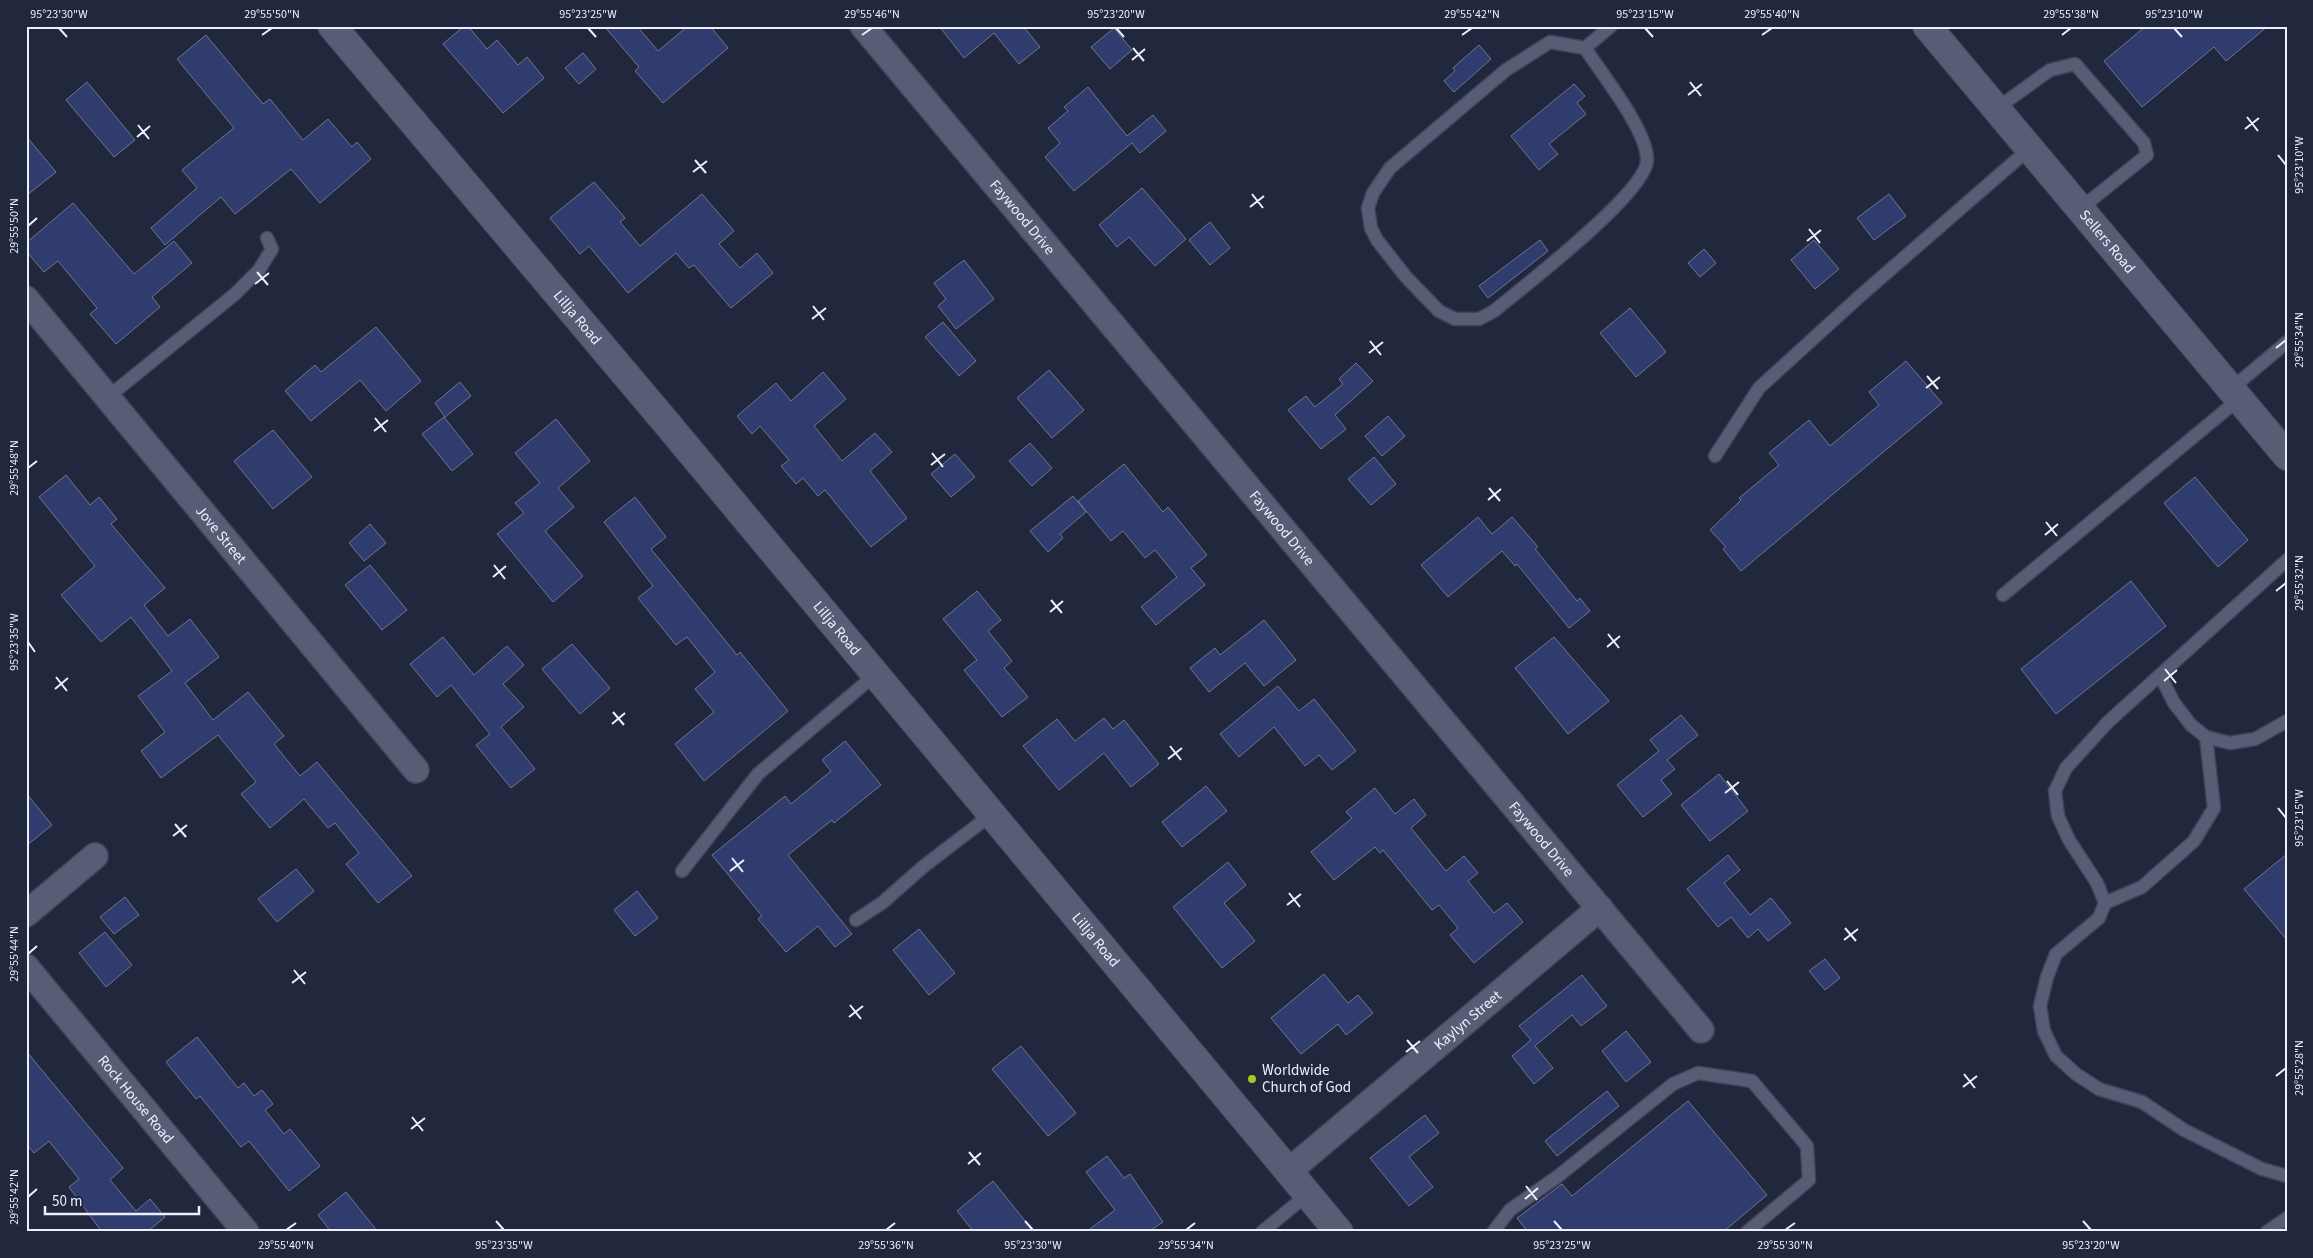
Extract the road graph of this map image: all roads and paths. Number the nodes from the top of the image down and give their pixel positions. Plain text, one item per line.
1 (332, 26) edge
2 (863, 26) edge
3 (1610, 26) edge
4 (1927, 26) edge
5 (1585, 48) junction
6 (1996, 109) junction
7 (2029, 149) junction
8 (2080, 208) junction
9 (267, 238) dead end
10 (26, 298) edge
11 (2287, 342) edge
12 (2235, 394) junction
13 (108, 398) junction
14 (1715, 456) dead end
15 (2287, 456) edge
16 (2287, 560) edge
17 (2003, 595) dead end
18 (876, 674) junction
19 (2160, 675) junction
20 (2287, 721) edge
21 (2206, 737) junction
22 (416, 770) dead end
23 (992, 814) junction
24 (95, 856) dead end
25 (682, 871) dead end
26 (2105, 903) junction
27 (1600, 908) junction
28 (26, 914) edge
29 (856, 920) dead end
30 (26, 967) edge
31 (1701, 1030) dead end
32 (1289, 1172) junction
33 (2287, 1176) edge
34 (1308, 1194) junction
35 (2287, 1218) edge
36 (246, 1232) edge
37 (1262, 1232) edge
38 (1339, 1232) edge
39 (1493, 1232) edge
40 (1747, 1232) edge
41 (2267, 1232) edge

1 - 18 street, Lillja Road
2 - 27 street, Faywood Drive
3 - 5 lane
4 - 6 street, Sellers Road
5 - 5 lane
6 - 7 street, Sellers Road
6 - 8 lane
7 - 8 street, Sellers Road
7 - 14 lane
8 - 12 street, Sellers Road
9 - 13 lane
10 - 13 street, Jove Street
11 - 12 lane
12 - 15 street, Sellers Road
12 - 17 lane
13 - 22 street, Jove Street
16 - 19 lane
18 - 23 street, Lillja Road
18 - 25 lane
19 - 21 lane
19 - 26 lane
20 - 21 lane
21 - 26 lane
23 - 29 lane
23 - 32 street, Lillja Road
24 - 28 street
26 - 33 lane
27 - 31 street, Faywood Drive
27 - 32 street, Kaylyn Street
30 - 36 street, Rock House Road
32 - 34 street, Lillja Road
34 - 37 lane
34 - 38 street, Lillja Road
35 - 41 lane
39 - 40 lane

